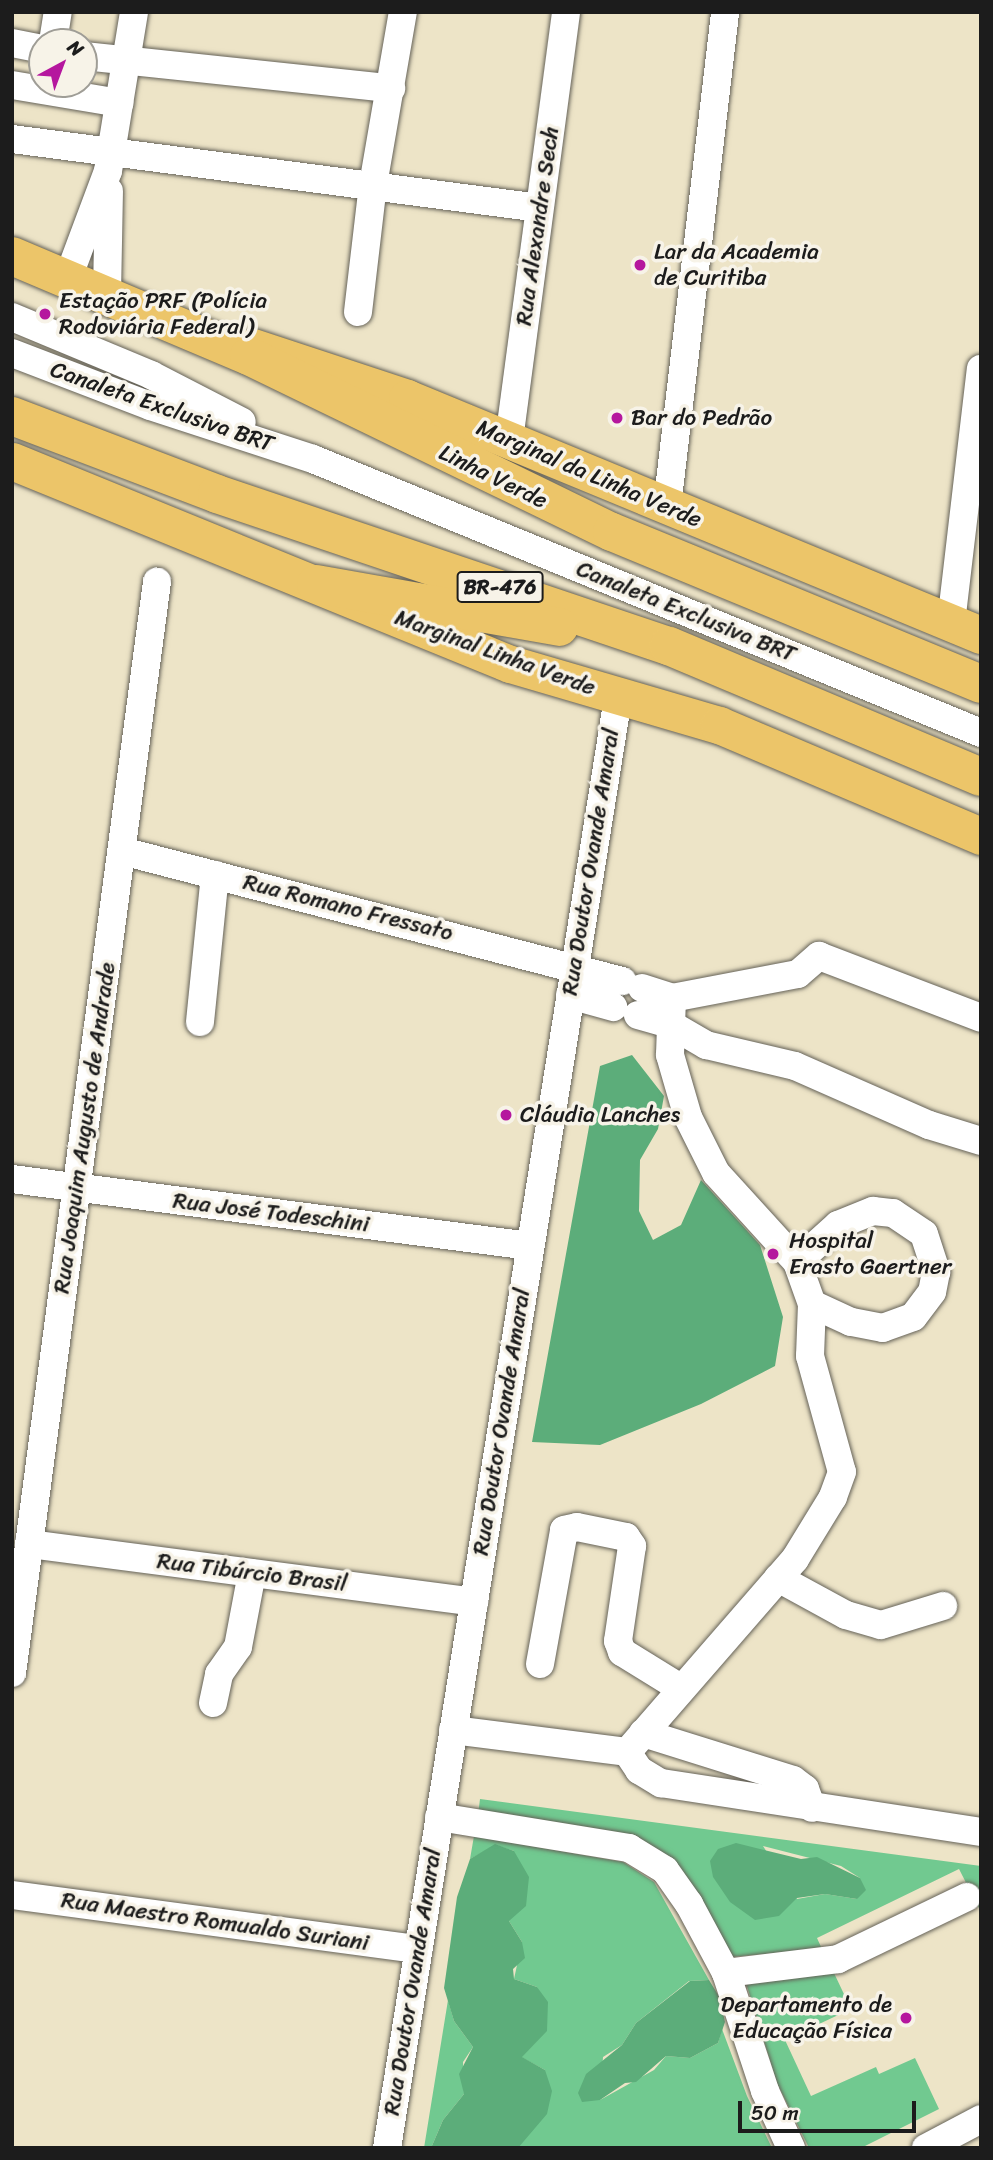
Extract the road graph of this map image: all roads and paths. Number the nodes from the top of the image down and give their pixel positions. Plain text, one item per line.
1 (134, 12) edge
2 (403, 12) edge
3 (566, 12) edge
4 (725, 12) edge
5 (98, 59) edge
6 (126, 64) junction
7 (12, 85) edge
8 (391, 88) junction
9 (119, 103) junction
10 (12, 139) edge
11 (110, 163) junction
12 (373, 184) junction
13 (540, 208) junction
14 (12, 256) edge
15 (68, 278) junction
16 (107, 294) junction
17 (358, 312) dead end
18 (12, 317) edge
19 (191, 330) junction
20 (12, 353) edge
21 (981, 369) edge
22 (12, 416) edge
23 (509, 440) junction
24 (313, 459) junction
25 (12, 461) edge
26 (667, 507) junction
27 (158, 582) dead end
28 (316, 584) junction
29 (966, 629) edge
30 (669, 646) junction
31 (981, 684) edge
32 (618, 697) junction
33 (981, 733) edge
34 (981, 777) edge
35 (981, 836) edge
36 (122, 851) junction
37 (215, 875) junction
38 (575, 966) junction
39 (570, 995) junction
40 (629, 998) junction
41 (671, 1011) junction
42 (981, 1018) edge
43 (200, 1022) dead end
44 (981, 1141) edge
45 (12, 1179) edge
46 (77, 1187) junction
47 (530, 1246) junction
48 (797, 1262) junction
49 (812, 1304) junction
50 (29, 1544) junction
51 (252, 1573) junction
52 (778, 1578) junction
53 (474, 1602) junction
54 (943, 1606) dead end
55 (540, 1664) dead end
56 (12, 1673) edge
57 (682, 1689) junction
58 (213, 1703) dead end
59 (453, 1730) junction
60 (635, 1743) junction
61 (812, 1808) junction
62 (439, 1817) junction
63 (981, 1832) edge
64 (12, 1895) edge
65 (967, 1897) dead end
66 (418, 1949) junction
67 (726, 1973) junction
68 (981, 2119) edge
69 (387, 2148) edge
70 (791, 2148) edge
71 (926, 2148) edge

1 - 6 street
2 - 8 street
3 - 13 street, Rua Alexandre Sech
4 - 26 street
5 - 6 street
6 - 8 street
6 - 9 street
7 - 9 street
8 - 12 street
9 - 11 street
10 - 11 street
11 - 12 street
11 - 15 street
11 - 16 street
12 - 13 street
12 - 17 street
13 - 23 street, Rua Alexandre Sech
14 - 15 highway, Linha Verde
15 - 16 highway, Linha Verde
16 - 19 highway, Linha Verde
18 - 24 street, Canaleta Exclusiva BRT
19 - 23 main road, Marginal da Linha Verde
19 - 31 highway, Linha Verde
20 - 24 street, Canaleta Exclusiva BRT
21 - 29 street
22 - 30 highway, BR-476
23 - 26 main road, Marginal da Linha Verde
24 - 33 street, Canaleta Exclusiva BRT
25 - 28 main road, Marginal Linha Verde
26 - 29 main road, Marginal da Linha Verde
27 - 36 street, Rua Joaquim Augusto de Andrade
28 - 30 highway
28 - 32 main road, Marginal Linha Verde
30 - 34 highway, BR-476
32 - 35 main road, Marginal Linha Verde
32 - 38 street, Rua Doutor Ovande Amaral
36 - 37 street, Rua Romano Fressato
36 - 46 street, Rua Joaquim Augusto de Andrade
37 - 38 street, Rua Romano Fressato
37 - 43 street
38 - 39 street, Rua Doutor Ovande Amaral
38 - 40 street, Rua Romano Fressato
39 - 40 street
39 - 47 street, Rua Doutor Ovande Amaral
40 - 41 street
41 - 42 street
41 - 44 street
41 - 48 street
45 - 46 street, Rua José Todeschini
46 - 47 street, Rua José Todeschini
46 - 50 street, Rua Joaquim Augusto de Andrade
47 - 53 street, Rua Doutor Ovande Amaral
48 - 49 street
48 - 49 street
49 - 52 street
50 - 51 street, Rua Tibúrcio Brasil
50 - 56 street, Rua Joaquim Augusto de Andrade
51 - 53 street, Rua Tibúrcio Brasil
51 - 58 street
52 - 54 street
52 - 57 street
53 - 59 street, Rua Doutor Ovande Amaral
55 - 57 street
57 - 60 street
59 - 60 street
59 - 62 street, Rua Doutor Ovande Amaral
60 - 61 street
60 - 61 street
61 - 63 street
62 - 66 street, Rua Doutor Ovande Amaral
62 - 67 street
64 - 66 street, Rua Maestro Romualdo Suriani
65 - 67 street
66 - 69 street, Rua Doutor Ovande Amaral
67 - 70 street
68 - 71 street

